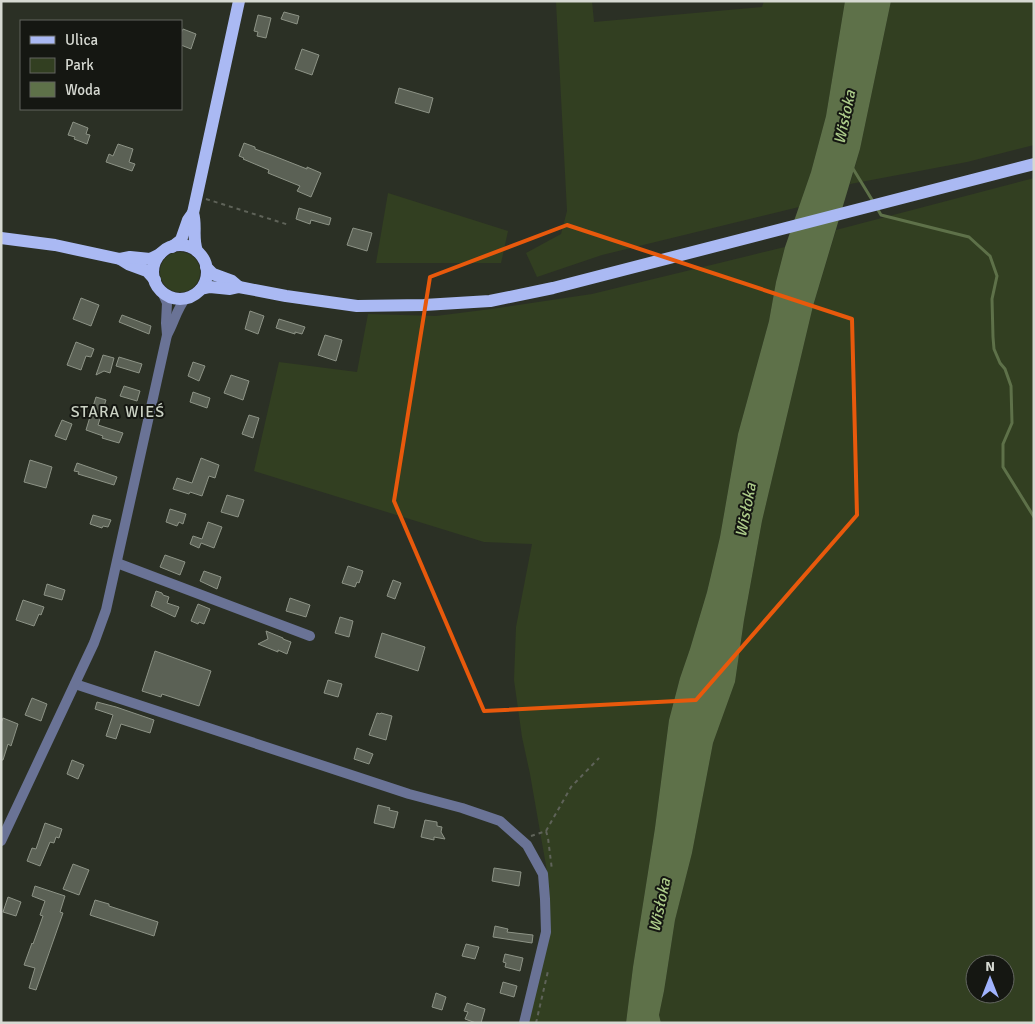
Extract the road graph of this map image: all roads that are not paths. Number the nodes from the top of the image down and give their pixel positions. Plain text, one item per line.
1 (239, 1) edge
2 (1034, 164) edge
3 (193, 213) junction
4 (1, 238) edge
5 (172, 247) junction
6 (197, 251) junction
7 (160, 254) junction
8 (120, 259) junction
9 (206, 266) junction
10 (155, 280) junction
11 (239, 287) junction
12 (201, 289) junction
13 (162, 292) junction
14 (186, 298) junction
15 (167, 335) junction
16 (117, 563) junction
17 (310, 636) dead end
18 (75, 684) junction
19 (1, 841) edge
20 (524, 1023) edge

1 - 3 main road
2 - 11 main road
3 - 5 main road
3 - 6 main road
4 - 8 main road
5 - 6 main road
5 - 7 main road
6 - 9 main road
7 - 8 main road
7 - 10 main road
8 - 10 main road
9 - 11 main road
9 - 12 main road
10 - 13 main road
11 - 12 main road
12 - 14 main road
13 - 14 main road
13 - 15 street
14 - 15 street
15 - 16 street
16 - 17 street
16 - 18 street
18 - 19 street
18 - 20 street

